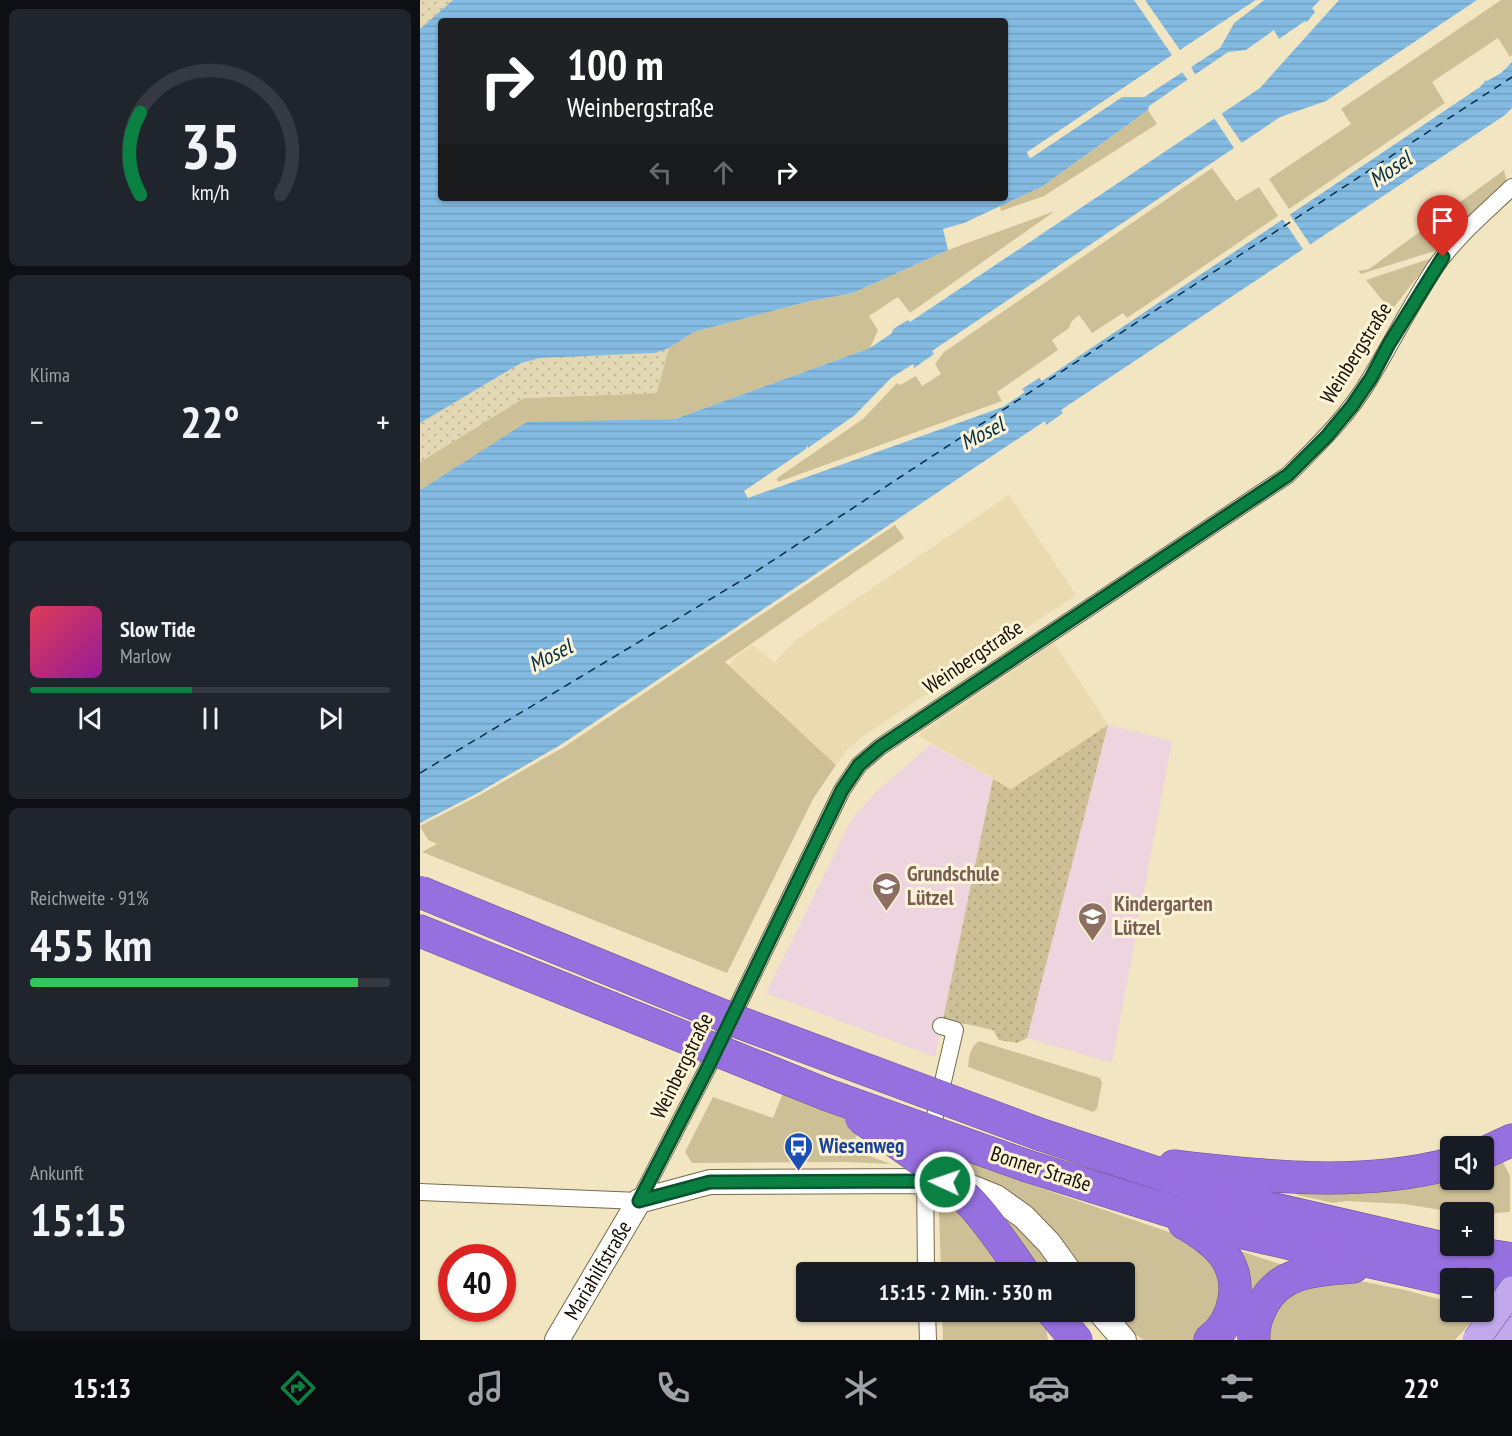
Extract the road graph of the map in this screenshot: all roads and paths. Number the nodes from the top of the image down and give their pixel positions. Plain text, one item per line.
1 (1512, 187) edge
2 (420, 892) edge
3 (420, 931) edge
4 (941, 1026) dead end
5 (825, 1094) junction
6 (1512, 1140) edge
7 (1494, 1148) edge
8 (1110, 1159) junction
9 (1440, 1167) edge
10 (925, 1181) junction
11 (420, 1192) edge
12 (639, 1201) junction
13 (1157, 1207) junction
14 (1512, 1258) edge
15 (926, 1262) edge
16 (1016, 1262) edge
17 (1062, 1262) edge
18 (1380, 1265) junction
19 (1440, 1278) edge
20 (1494, 1287) edge
21 (1512, 1290) edge
22 (927, 1322) edge
23 (1109, 1322) edge
24 (1512, 1330) edge
25 (557, 1340) edge
26 (928, 1340) edge
27 (1125, 1340) edge
28 (1210, 1340) edge
29 (1254, 1340) edge
30 (1476, 1340) edge
31 (1505, 1340) edge

1 - 12 street, Weinbergstraße
2 - 8 highway, Bonner Straße, bridge
3 - 5 highway, Bonner Straße, bridge
4 - 10 street
5 - 13 highway, Bonner Straße, bridge
5 - 16 highway, bridge
6 - 7 highway
8 - 9 highway
8 - 14 highway, Bonner Straße
10 - 12 street, Mariahilfstraße
10 - 15 street
10 - 17 street, Mariahilfstraße
11 - 12 street
12 - 25 street, Mariahilfstraße
13 - 18 highway, Bonner Straße
13 - 28 highway
18 - 19 highway, Bonner Straße
18 - 29 highway
20 - 21 highway
21 - 30 main road, bridge
22 - 26 street
23 - 27 street
24 - 31 main road

